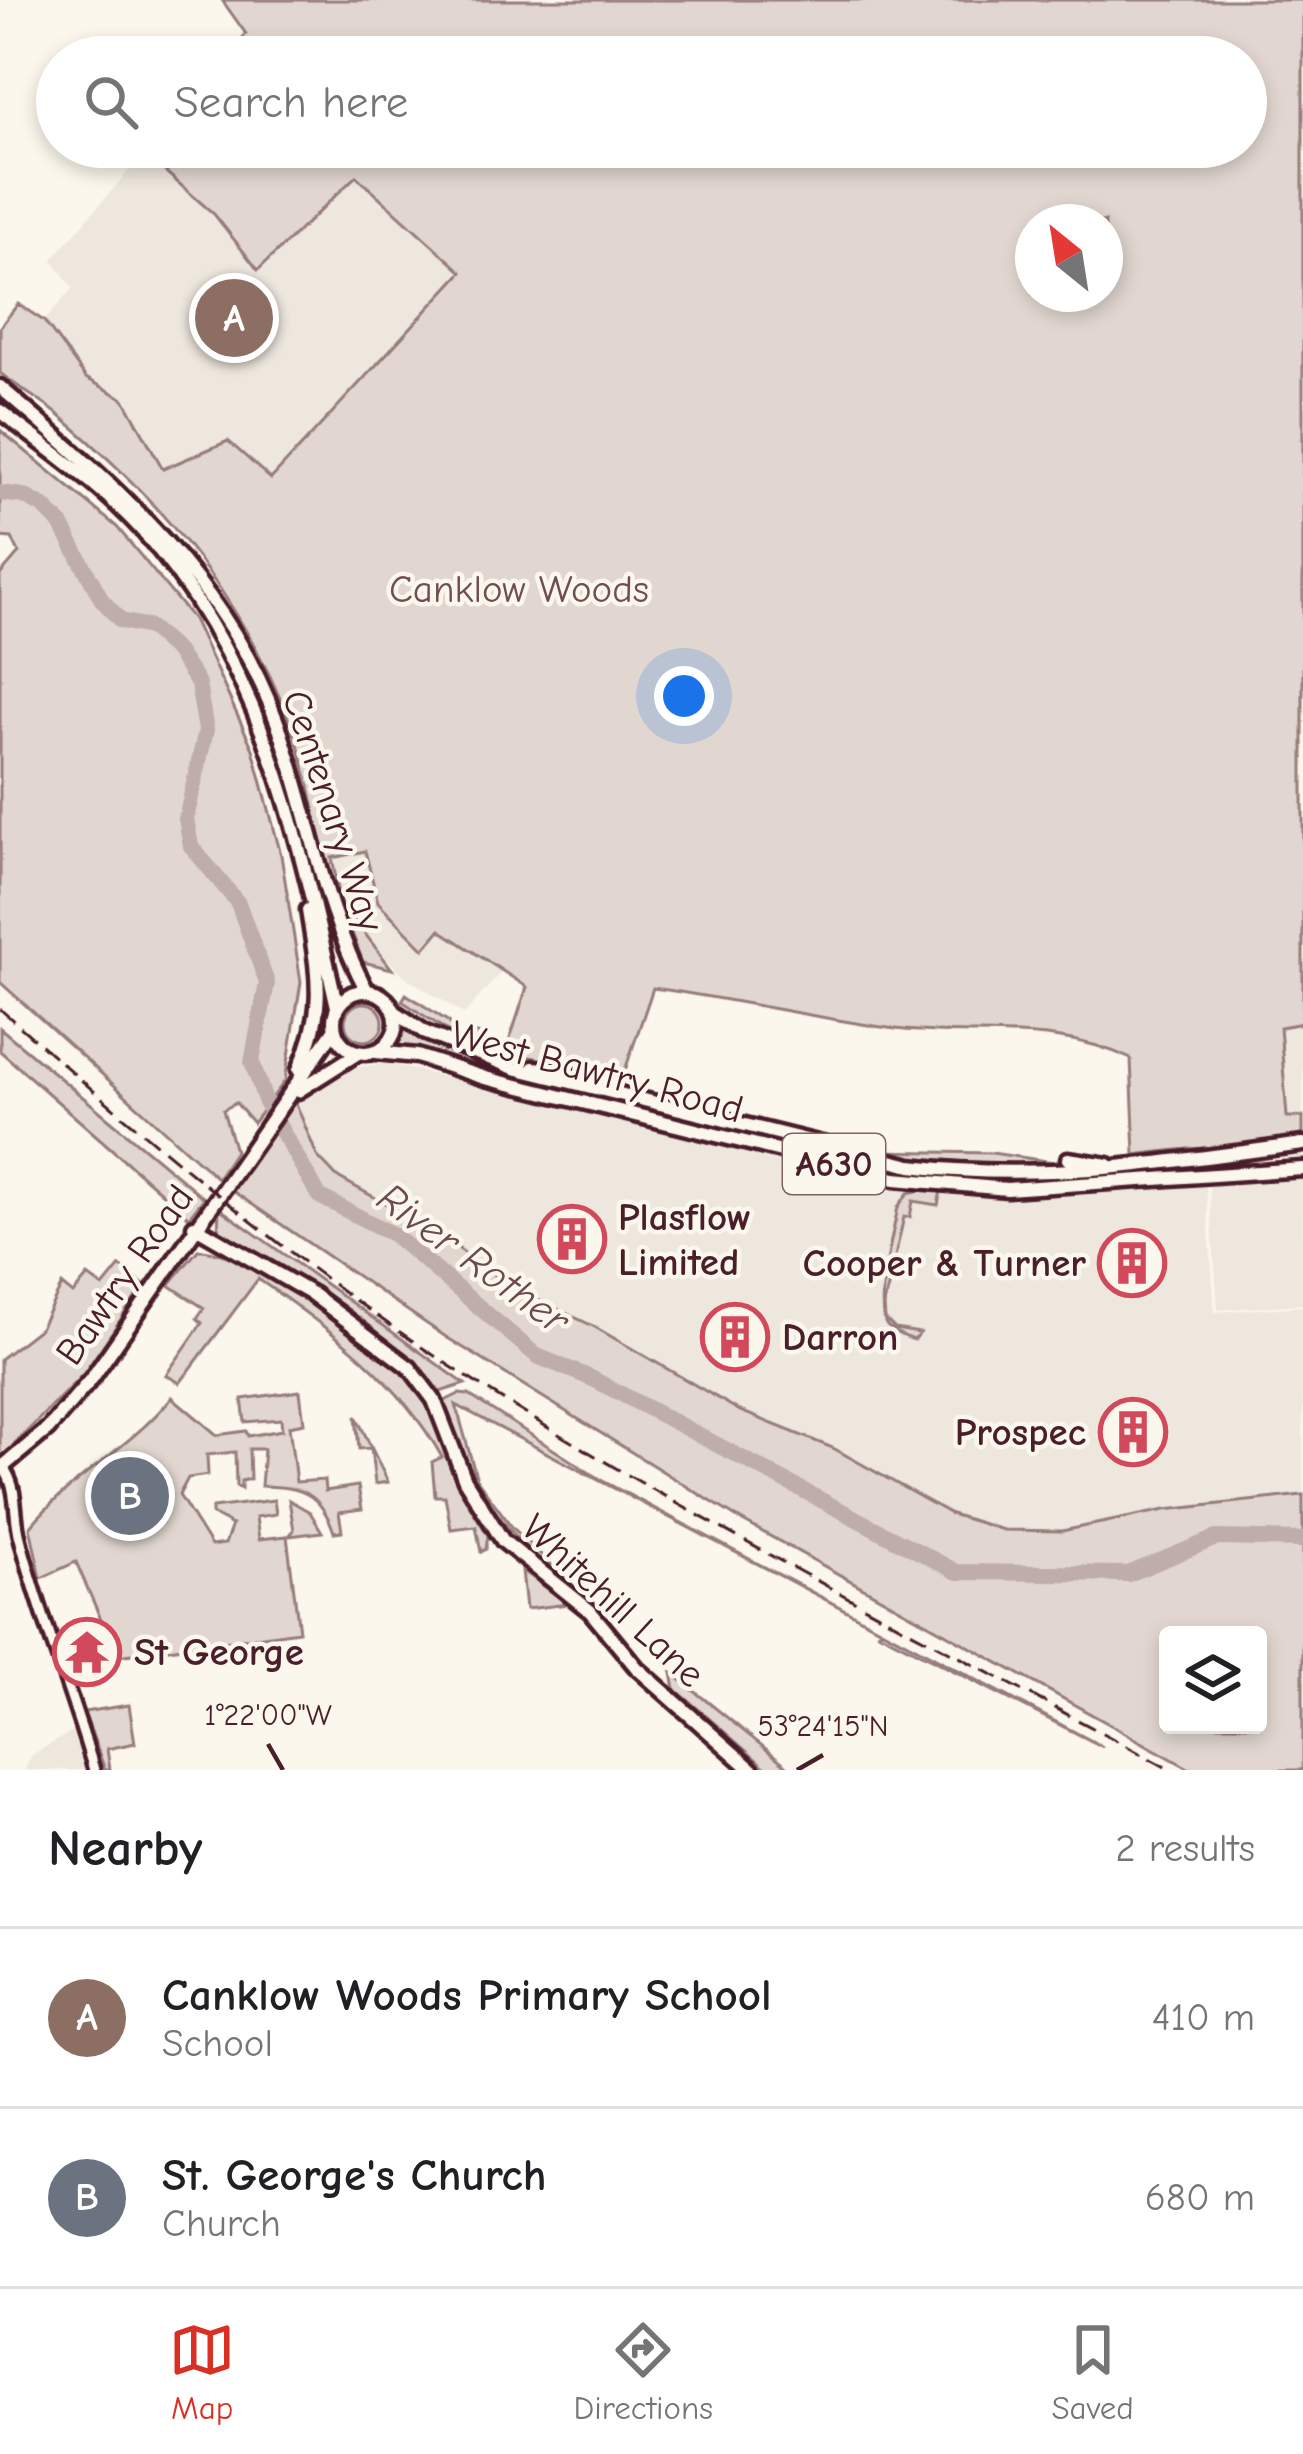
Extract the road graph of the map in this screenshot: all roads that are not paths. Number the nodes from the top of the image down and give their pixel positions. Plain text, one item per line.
1 (0, 387) edge
2 (0, 411) edge
3 (297, 843) junction
4 (367, 991) junction
5 (338, 1007) junction
6 (394, 1012) junction
7 (334, 1030) junction
8 (376, 1052) junction
9 (358, 1053) junction
10 (514, 1069) junction
11 (566, 1071) dead end
12 (283, 1104) junction
13 (1303, 1144) edge
14 (1067, 1159) dead end
15 (1127, 1168) junction
16 (1303, 1169) edge
17 (194, 1226) junction
18 (2, 1468) edge
19 (94, 1770) edge
20 (752, 1770) edge

1 - 4 main road, Centenary Way / A630
2 - 3 main road
3 - 5 main road
3 - 12 main road
4 - 5 main road
4 - 6 main road, A630
5 - 7 main road
6 - 8 main road
6 - 10 main road, West Bawtry Road / A630
7 - 9 main road
7 - 12 main road, Bawtry Road
8 - 9 main road, A630
8 - 16 main road, West Bawtry Road / A630
9 - 12 main road, Bawtry Road
10 - 11 main road
10 - 15 main road, West Bawtry Road / A630
12 - 17 main road, Bawtry Road
13 - 15 main road, West Bawtry Road / A630
14 - 15 main road
17 - 18 main road, Bawtry Road
17 - 20 main road, Whitehill Lane
18 - 19 street

